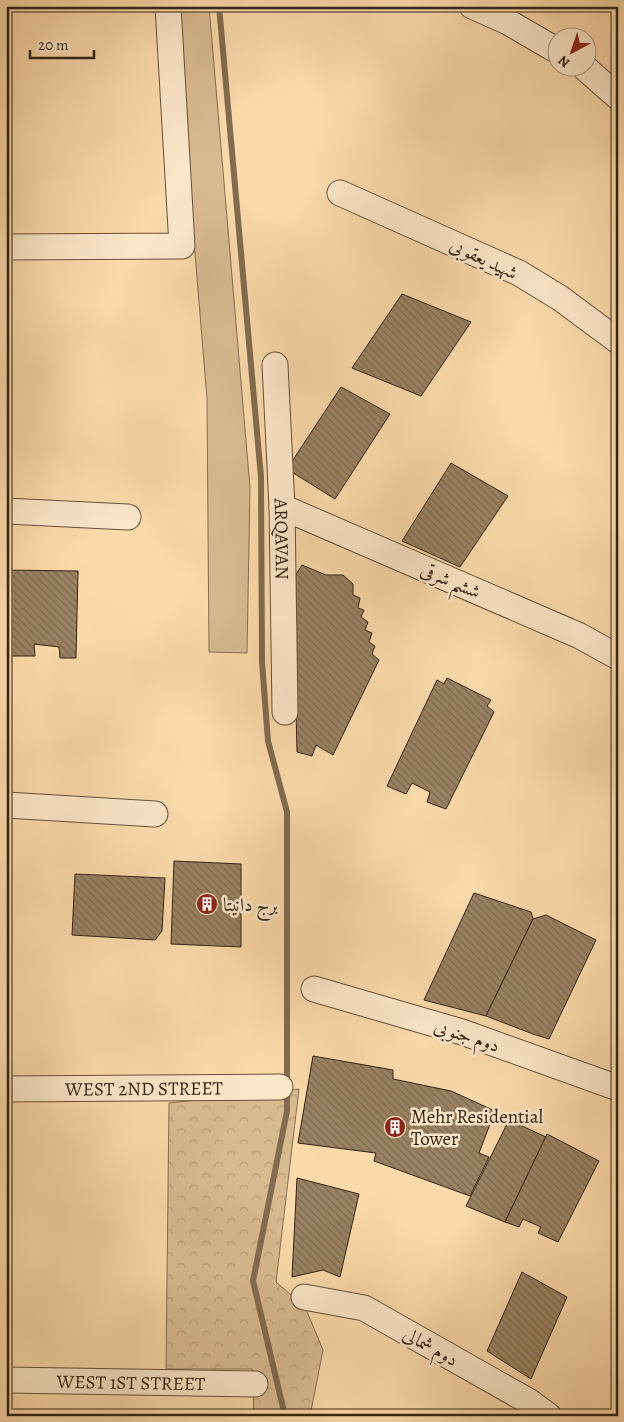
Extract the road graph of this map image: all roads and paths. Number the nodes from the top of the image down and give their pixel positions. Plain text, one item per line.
1 (168, 6) edge
2 (472, 6) edge
3 (546, 44) edge
4 (596, 77) edge
5 (618, 96) edge
6 (340, 193) dead end
7 (6, 248) edge
8 (618, 341) edge
9 (275, 365) dead end
10 (282, 507) junction
11 (6, 510) edge
12 (128, 516) dead end
13 (618, 657) edge
14 (285, 712) dead end
15 (7, 805) edge
16 (155, 814) dead end
17 (314, 989) dead end
18 (280, 1087) dead end
19 (6, 1088) edge
20 (618, 1088) edge
21 (304, 1296) dead end
22 (6, 1380) edge
23 (255, 1384) dead end
24 (549, 1416) edge

1 - 7 street
2 - 3 street
4 - 5 street
6 - 8 street, شهید یعقوبی
9 - 10 street, ARQAVAN
10 - 13 street, ششم شرقی
10 - 14 street, ARQAVAN
11 - 12 street
15 - 16 street
17 - 20 street, دوم جنوبی
18 - 19 street, WEST 2ND STREET
21 - 24 street, دوم شمالی
22 - 23 street, WEST 1ST STREET

